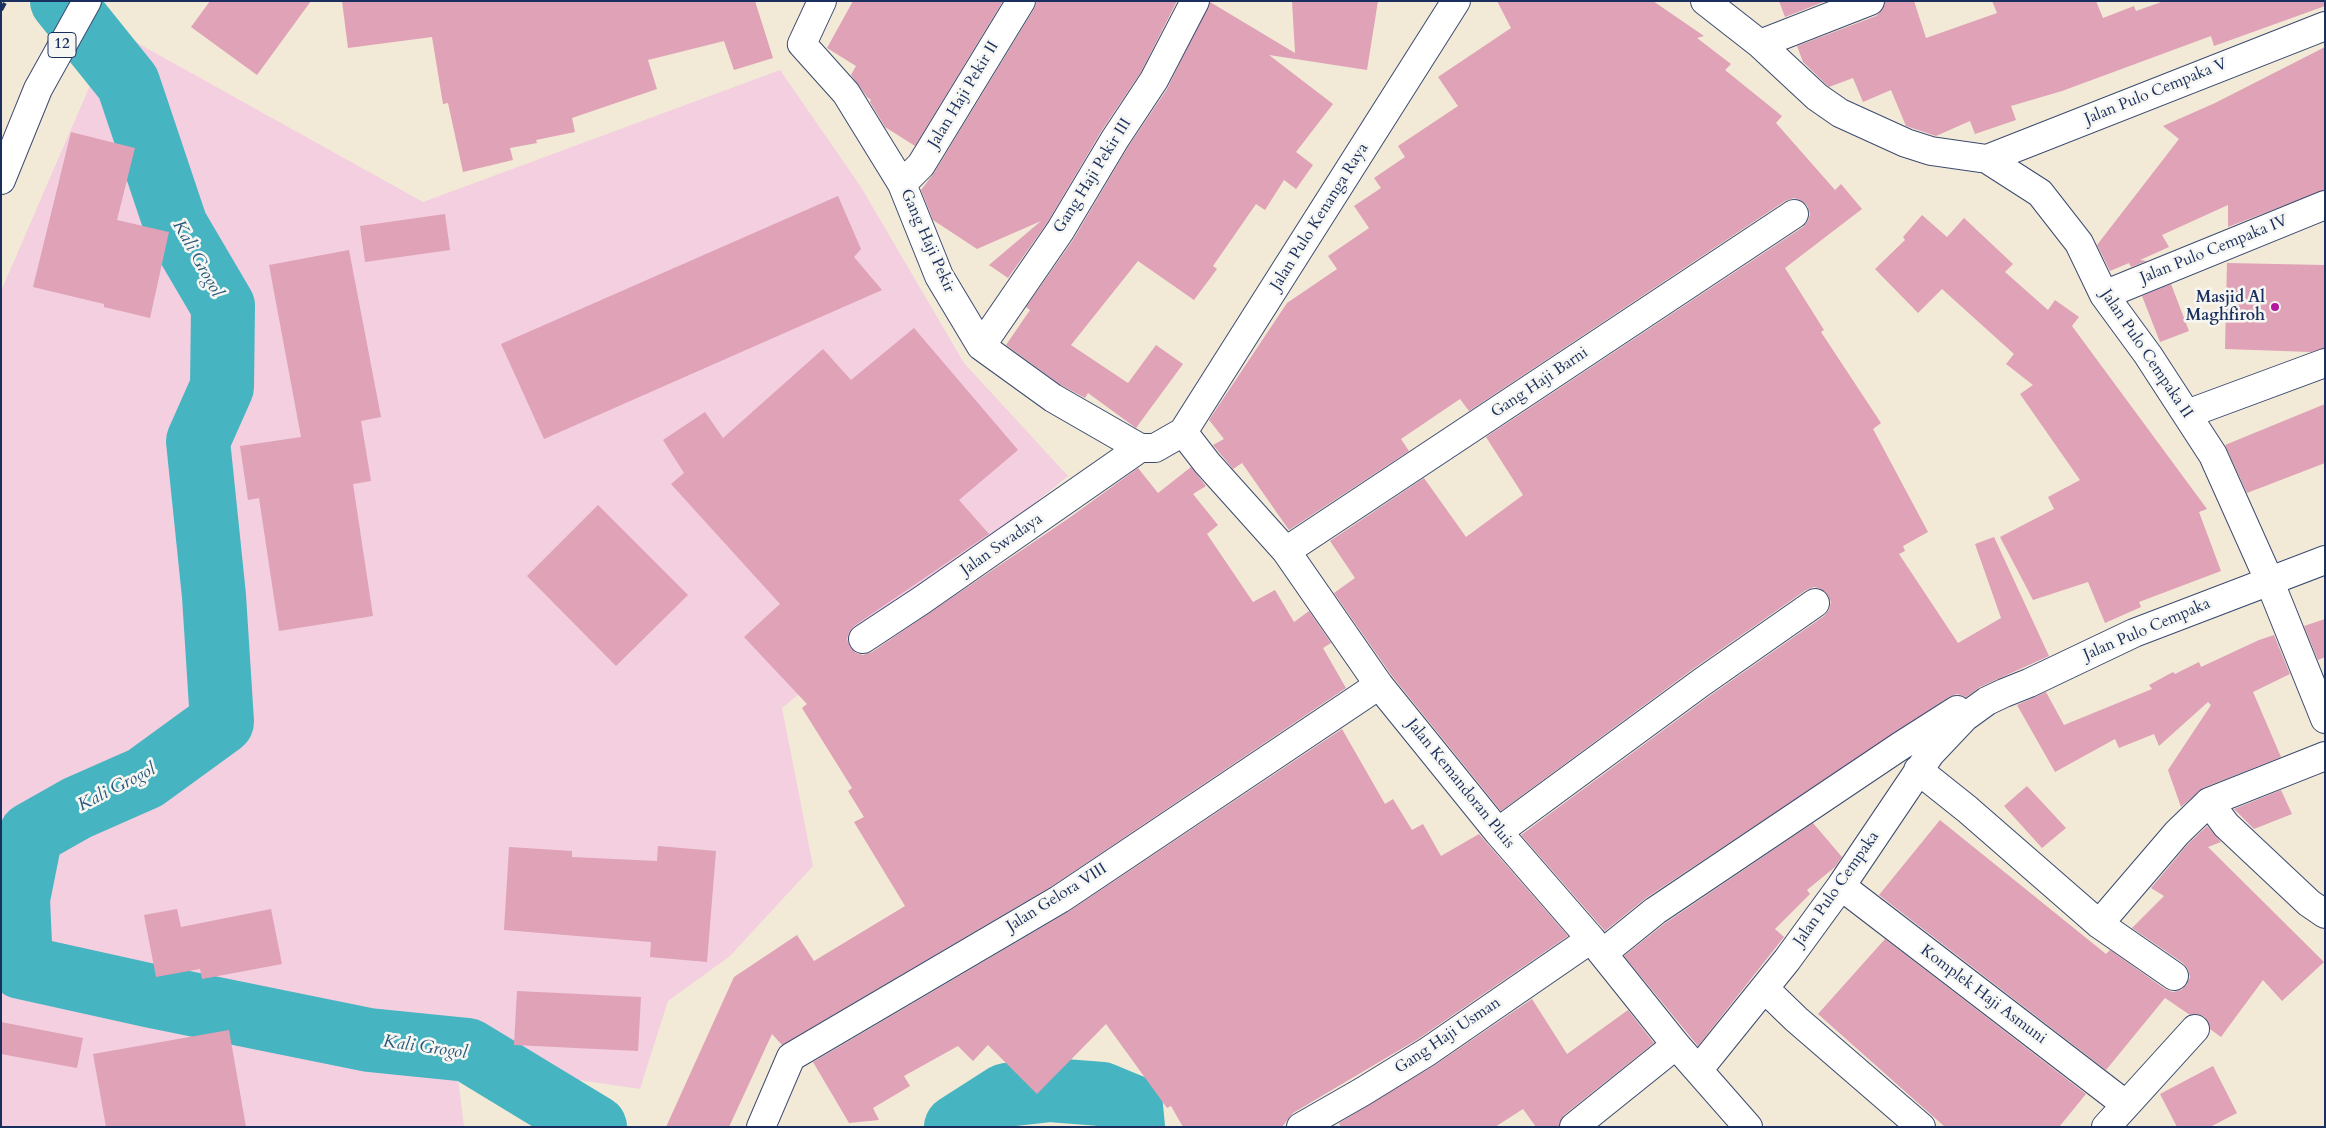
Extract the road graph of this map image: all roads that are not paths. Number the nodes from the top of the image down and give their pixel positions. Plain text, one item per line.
1 (87, 1) edge
2 (822, 1) edge
3 (1021, 1) edge
4 (1195, 1) edge
5 (1456, 1) edge
6 (1705, 1) edge
7 (1870, 1) edge
8 (2325, 26) edge
9 (1760, 44) junction
10 (1987, 159) junction
11 (1, 180) edge
12 (902, 184) junction
13 (2325, 205) edge
14 (1794, 214) dead end
15 (2104, 295) junction
16 (982, 346) junction
17 (2325, 363) edge
18 (2187, 414) junction
19 (1184, 432) junction
20 (1140, 448) junction
21 (1286, 551) junction
22 (2325, 560) edge
23 (2269, 580) junction
24 (1815, 603) dead end
25 (863, 639) dead end
26 (1379, 685) junction
27 (1973, 710) junction
28 (2325, 719) edge
29 (2325, 756) edge
30 (1918, 770) junction
31 (2209, 802) junction
32 (1498, 832) junction
33 (1841, 886) junction
34 (2325, 914) edge
35 (2099, 924) junction
36 (1597, 946) junction
37 (2174, 976) dead end
38 (1765, 989) junction
39 (2195, 1029) dead end
40 (1676, 1045) junction
41 (1699, 1069) junction
42 (2125, 1104) junction
43 (761, 1127) edge
44 (1301, 1127) edge
45 (1574, 1127) edge
46 (1748, 1127) edge
47 (1921, 1127) edge
48 (2106, 1127) edge

1 - 11 main road, 12
2 - 12 main road, Gang Haji Pekir
3 - 12 main road, Jalan Haji Pekir II
4 - 16 main road, Gang Haji Pekir III
5 - 19 main road, Jalan Pulo Kenanga Raya
6 - 9 main road, Jalan Pulo Cempaka II
7 - 9 main road
8 - 10 main road, Jalan Pulo Cempaka V
9 - 10 main road, Jalan Pulo Cempaka II
10 - 15 main road, Jalan Pulo Cempaka II
12 - 16 main road, Gang Haji Pekir
13 - 15 main road, Jalan Pulo Cempaka IV
14 - 21 main road, Gang Haji Barni
15 - 18 main road, Jalan Pulo Cempaka II
16 - 20 main road, Gang Haji Pekir
17 - 18 main road
18 - 23 main road, Jalan Pulo Cempaka II
19 - 20 main road
19 - 21 main road, Jalan Kemandoran Pluis
20 - 25 main road, Jalan Swadaya
21 - 26 main road, Jalan Kemandoran Pluis
22 - 23 main road, Jalan Pulo Cempaka
23 - 27 main road, Jalan Pulo Cempaka
23 - 28 main road, Jalan Pulo Cempaka II
24 - 32 main road
26 - 32 main road, Jalan Kemandoran Pluis
26 - 43 main road, Jalan Gelora VIII
27 - 30 main road, Jalan Pulo Cempaka
27 - 36 main road, Jalan Pulo Cempaka
29 - 31 main road
30 - 33 main road, Jalan Pulo Cempaka
30 - 35 main road
31 - 34 main road
31 - 35 main road
32 - 36 main road, Jalan Kemandoran Pluis
33 - 38 main road, Jalan Pulo Cempaka
33 - 42 main road, Komplek Haji Asmuni
35 - 37 main road
36 - 40 main road, Jalan Kemandoran Pluis
36 - 44 main road, Gang Haji Usman
38 - 41 main road, Jalan Pulo Cempaka
38 - 47 main road
39 - 42 main road
40 - 41 main road, Jalan Kemandoran Pluis
40 - 45 main road
41 - 46 main road, Jalan Kemandoran Pluis
42 - 48 main road

